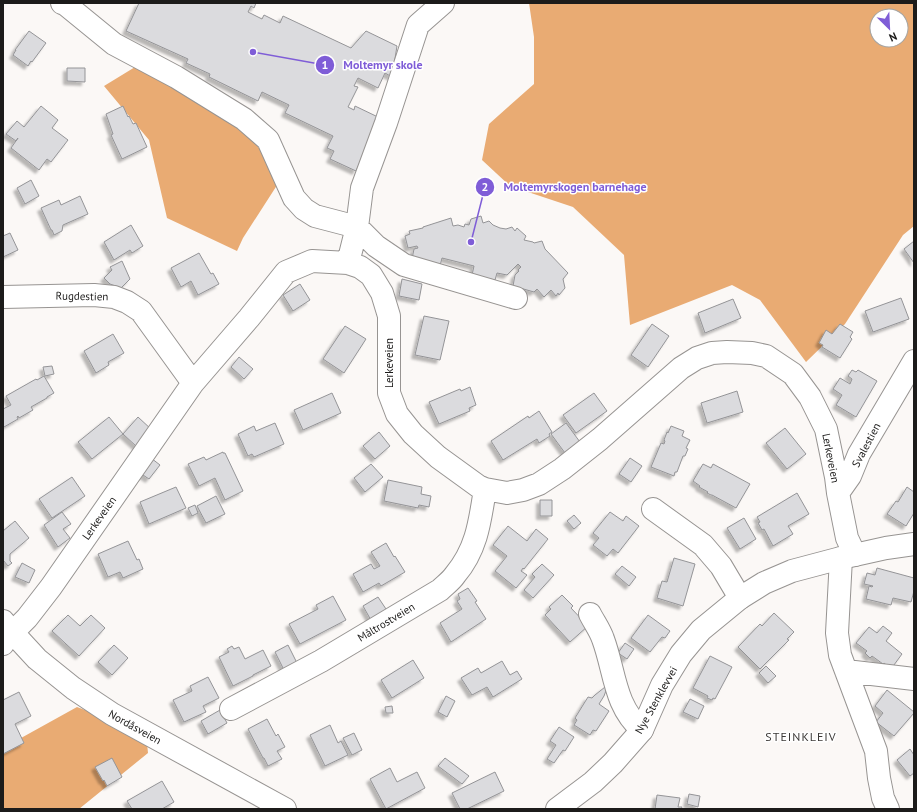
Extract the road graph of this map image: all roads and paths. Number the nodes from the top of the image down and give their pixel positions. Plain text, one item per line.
1 (64, 3) edge
2 (443, 3) edge
3 (357, 227) junction
4 (348, 263) junction
5 (3, 296) edge
6 (516, 298) dead end
7 (914, 361) edge
8 (192, 383) junction
9 (485, 489) junction
10 (838, 493) junction
11 (654, 509) dead end
12 (914, 544) edge
13 (848, 557) junction
14 (740, 598) junction
15 (590, 614) dead end
16 (6, 633) edge
17 (846, 671) junction
18 (914, 679) edge
19 (231, 709) dead end
20 (642, 730) junction
21 (285, 809) edge
22 (556, 809) edge
23 (888, 809) edge

1 - 3 street
2 - 3 street
3 - 4 street
3 - 6 street
4 - 8 street, Lerkeveien
4 - 9 street, Lerkeveien
5 - 8 street, Rugdestien
7 - 10 street, Svalestien
8 - 16 street, Lerkeveien
9 - 10 street, Lerkeveien
9 - 19 street, Måltrostveien
10 - 13 street
11 - 14 street
12 - 13 street, Nye Stenklevvei
13 - 14 street, Nye Stenklevvei
13 - 17 street
14 - 20 street, Nye Stenklevvei
15 - 20 street
16 - 21 street, Nordåsveien
17 - 18 street
17 - 23 street
20 - 22 street, Nye Stenklevvei

